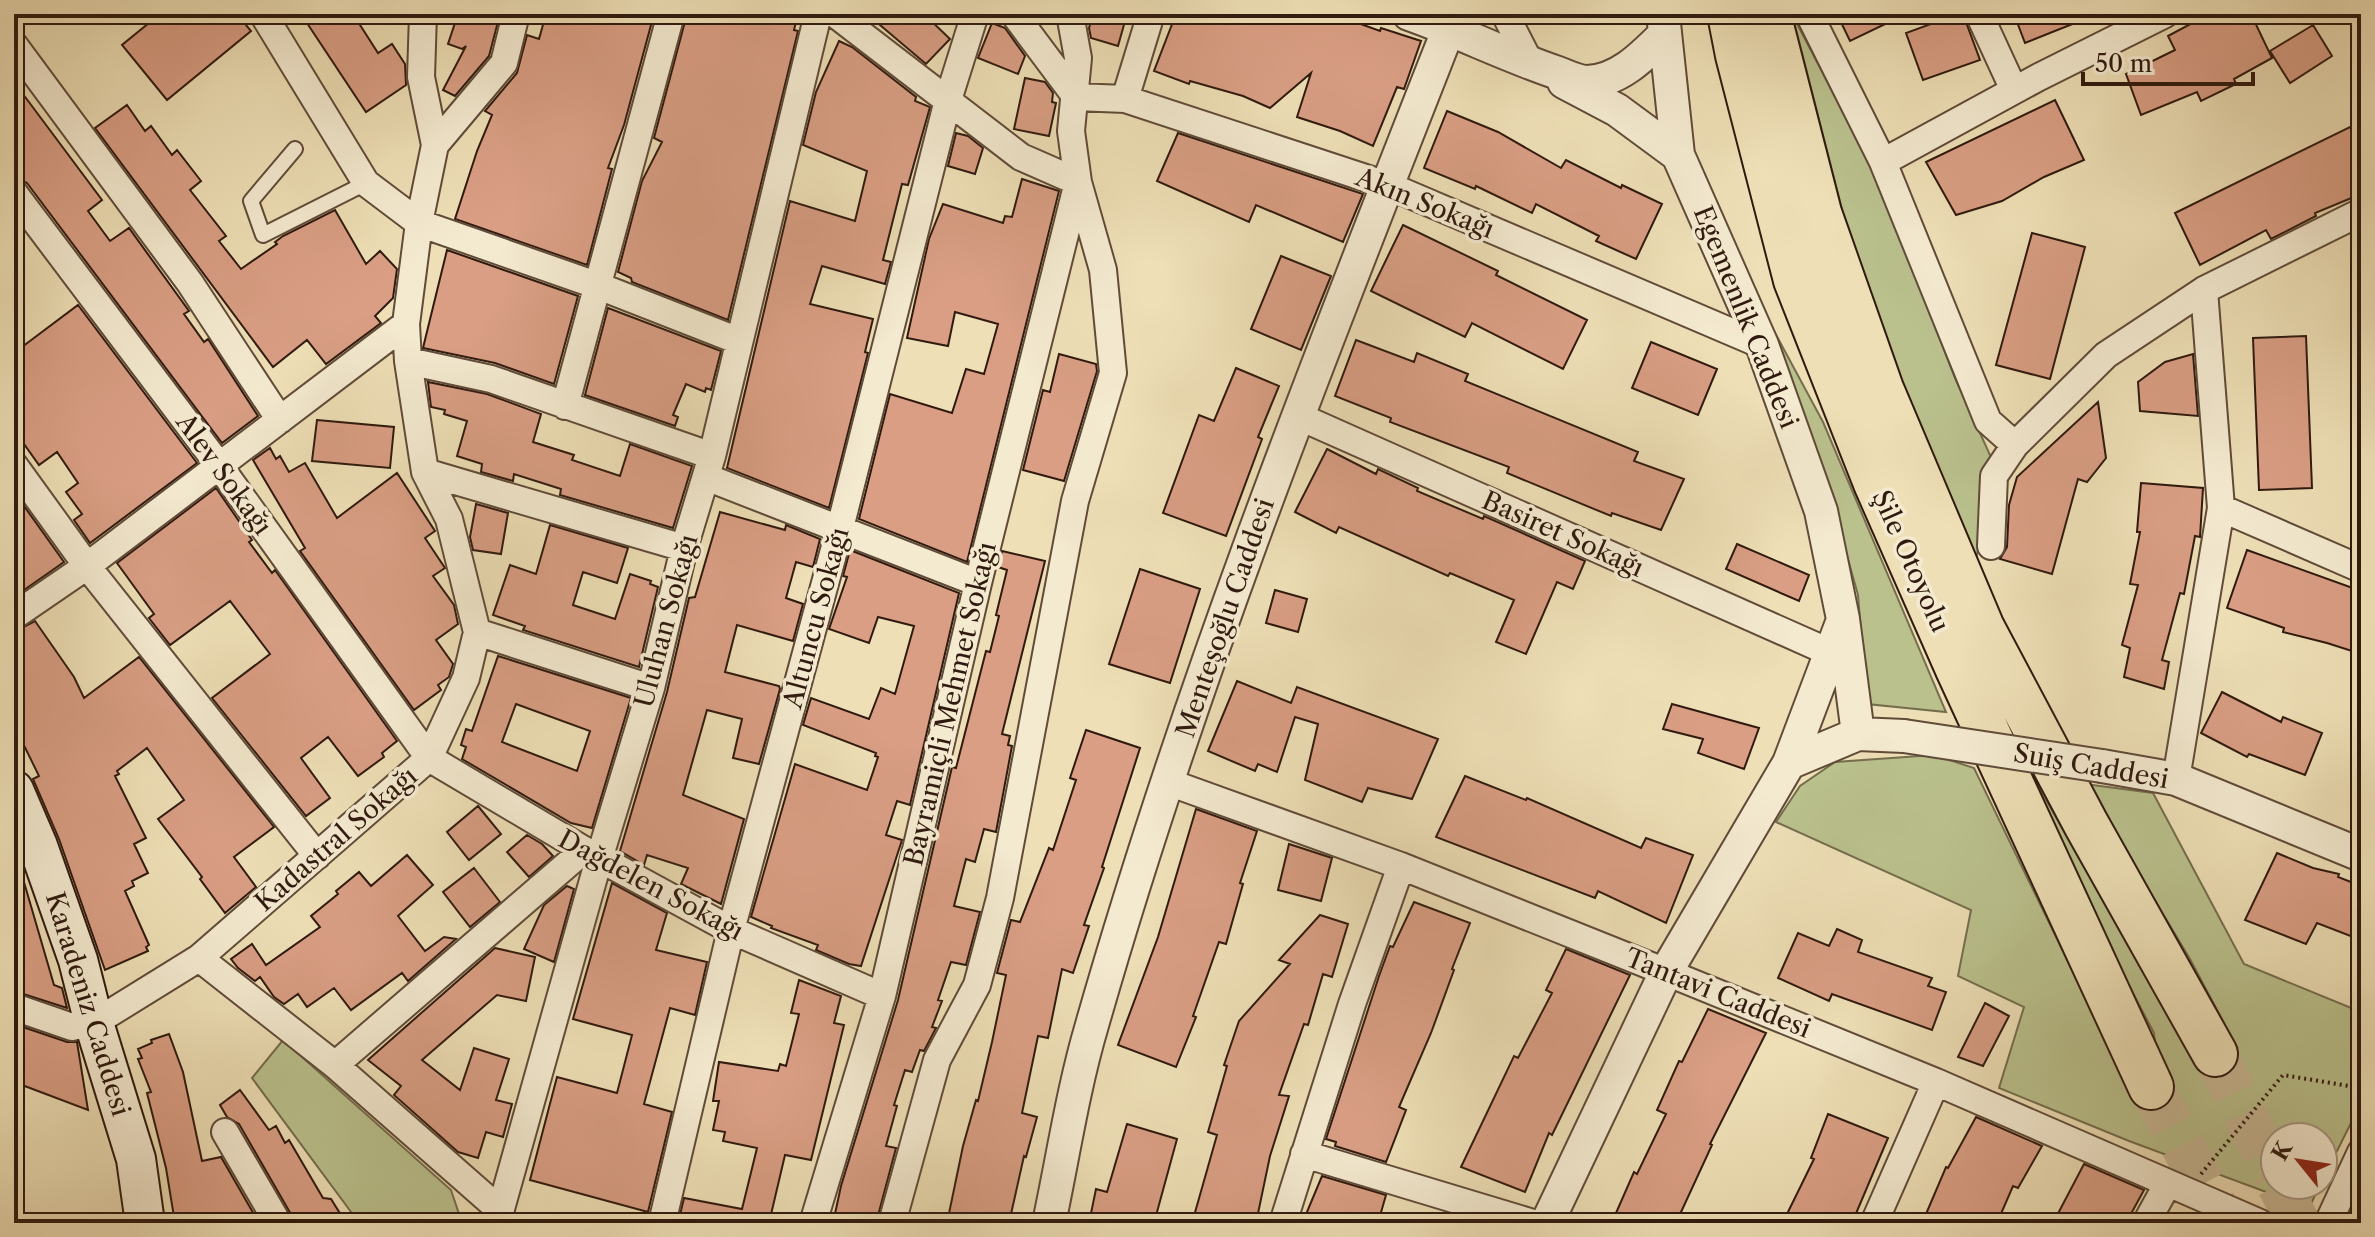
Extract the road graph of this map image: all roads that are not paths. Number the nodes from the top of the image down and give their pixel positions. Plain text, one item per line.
1 (263, 14) edge
2 (423, 14) edge
3 (516, 14) edge
4 (671, 14) edge
5 (818, 14) edge
6 (835, 14) edge
7 (975, 14) edge
8 (1014, 14) edge
9 (1070, 14) edge
10 (1151, 14) edge
11 (1409, 14) edge
12 (1505, 14) edge
13 (1704, 14) edge
14 (1730, 14) edge
15 (1768, 14) edge
16 (1809, 14) edge
17 (1979, 14) edge
18 (2165, 14) edge
19 (1663, 25) edge
20 (1449, 28) junction
21 (14, 45) edge
22 (1530, 63) junction
23 (2014, 90) junction
24 (1076, 97) junction
25 (1125, 99) junction
26 (948, 100) junction
27 (435, 145) junction
28 (295, 149) dead end
29 (1678, 155) junction
30 (1883, 162) junction
31 (1078, 182) junction
32 (366, 183) junction
33 (1387, 185) junction
34 (14, 193) edge
35 (2361, 212) edge
36 (419, 223) junction
37 (1796, 280) junction
38 (596, 285) junction
39 (2204, 290) junction
40 (406, 324) junction
41 (739, 341) junction
42 (1762, 345) junction
43 (408, 361) junction
44 (565, 406) junction
45 (1298, 416) junction
46 (280, 420) junction
47 (2015, 445) junction
48 (218, 464) junction
49 (14, 465) edge
50 (709, 466) junction
51 (425, 472) junction
52 (2221, 508) junction
53 (840, 528) junction
54 (1991, 546) dead end
55 (684, 548) junction
56 (87, 566) junction
57 (2361, 569) edge
58 (978, 583) junction
59 (14, 616) edge
60 (1843, 619) junction
61 (477, 632) junction
62 (1829, 652) junction
63 (651, 688) junction
64 (1858, 734) junction
65 (429, 758) junction
66 (1789, 763) junction
67 (2176, 779) junction
68 (1168, 782) junction
69 (14, 790) edge
70 (26, 842) edge
71 (591, 855) junction
72 (2361, 855) edge
73 (317, 856) junction
74 (1401, 866) junction
75 (731, 930) junction
76 (199, 958) junction
77 (1666, 972) junction
78 (882, 996) junction
79 (14, 1007) edge
80 (94, 1023) junction
81 (2215, 1054) tunnel mouth
82 (335, 1065) junction
83 (1936, 1082) junction
84 (2151, 1087) tunnel mouth
85 (225, 1132) dead end
86 (2361, 1152) edge
87 (1304, 1154) junction
88 (2177, 1187) junction
89 (499, 1217) edge
90 (145, 1223) edge
91 (278, 1223) edge
92 (662, 1223) edge
93 (813, 1223) edge
94 (892, 1223) edge
95 (1049, 1223) edge
96 (1283, 1223) edge
97 (1533, 1223) edge
98 (1547, 1223) edge
99 (1874, 1223) edge
100 (2146, 1223) edge
101 (2260, 1223) edge
102 (2328, 1223) edge

1 - 32 street
2 - 27 street
3 - 27 street, Kadastral Sokağı
4 - 38 street
5 - 41 street, Uluhan Sokağı
6 - 26 street
7 - 26 street, Altuncu Sokağı
8 - 24 street
9 - 24 street
10 - 25 street
11 - 20 street
12 - 22 street
13 - 37 highway
14 - 37 highway, Şile Otoyolu
15 - 81 highway, Şile Otoyolu
16 - 30 street
17 - 23 street
18 - 23 street
19 - 22 street
19 - 29 street, Egemenlik Caddesi
20 - 22 street
20 - 33 street, Menteşoğlu Caddesi
21 - 46 street
22 - 29 street
23 - 30 street
24 - 25 street, Akın Sokağı
24 - 31 street
25 - 33 street, Akın Sokağı
26 - 31 street
26 - 53 street, Altuncu Sokağı
27 - 36 street, Kadastral Sokağı
28 - 32 lane
29 - 42 street, Egemenlik Caddesi
30 - 47 street
31 - 58 street, Bayramiçli Mehmet Sokağı
31 - 94 street
32 - 36 street
33 - 42 street, Akın Sokağı
33 - 45 street, Menteşoğlu Caddesi
34 - 48 street, Alev Sokağı
35 - 39 street
36 - 38 street
36 - 40 street, Kadastral Sokağı
37 - 84 highway, Şile Otoyolu
38 - 41 street
38 - 44 street
39 - 47 street
39 - 52 street
40 - 43 street, Kadastral Sokağı
40 - 46 street
41 - 50 street, Uluhan Sokağı
42 - 60 street, Egemenlik Caddesi
43 - 44 street
43 - 51 street, Kadastral Sokağı
44 - 50 street
45 - 62 street, Basiret Sokağı
45 - 68 street, Menteşoğlu Caddesi
46 - 48 street
47 - 54 street
48 - 56 street
48 - 65 street, Alev Sokağı
49 - 56 street
50 - 53 street
50 - 55 street, Uluhan Sokağı
51 - 55 street
51 - 61 street, Kadastral Sokağı
52 - 57 street
52 - 67 street
53 - 58 street
53 - 75 street, Altuncu Sokağı
55 - 63 street, Uluhan Sokağı
56 - 59 street
56 - 73 street
58 - 78 street, Bayramiçli Mehmet Sokağı
60 - 62 street
60 - 64 street, Egemenlik Caddesi
61 - 63 street
61 - 65 street, Kadastral Sokağı
62 - 66 street
63 - 71 street, Uluhan Sokağı
64 - 66 street
64 - 67 street, Suiş Caddesi, bridge
65 - 71 street, Dağdelen Sokağı
65 - 73 street, Kadastral Sokağı
66 - 77 street
67 - 72 street, Suiş Caddesi
68 - 74 street, Tantavi Caddesi
68 - 95 street, Menteşoğlu Caddesi
69 - 70 main road, Karadeniz Caddesi
70 - 80 main road, Karadeniz Caddesi
71 - 75 street, Dağdelen Sokağı
71 - 82 street
71 - 89 street, Uluhan Sokağı
73 - 76 street, Kadastral Sokağı
74 - 77 street, Tantavi Caddesi
74 - 87 street
75 - 78 street, Dağdelen Sokağı
75 - 92 street, Altuncu Sokağı
76 - 80 street, Kadastral Sokağı
76 - 82 street
77 - 83 street, Tantavi Caddesi
77 - 98 street
78 - 93 street, Bayramiçli Mehmet Sokağı
79 - 80 street
80 - 90 main road, Karadeniz Caddesi
82 - 89 street
83 - 88 street, Tantavi Caddesi
83 - 99 street
85 - 91 street
86 - 102 street
87 - 96 street
87 - 97 street
88 - 100 street
88 - 101 street, Tantavi Caddesi

